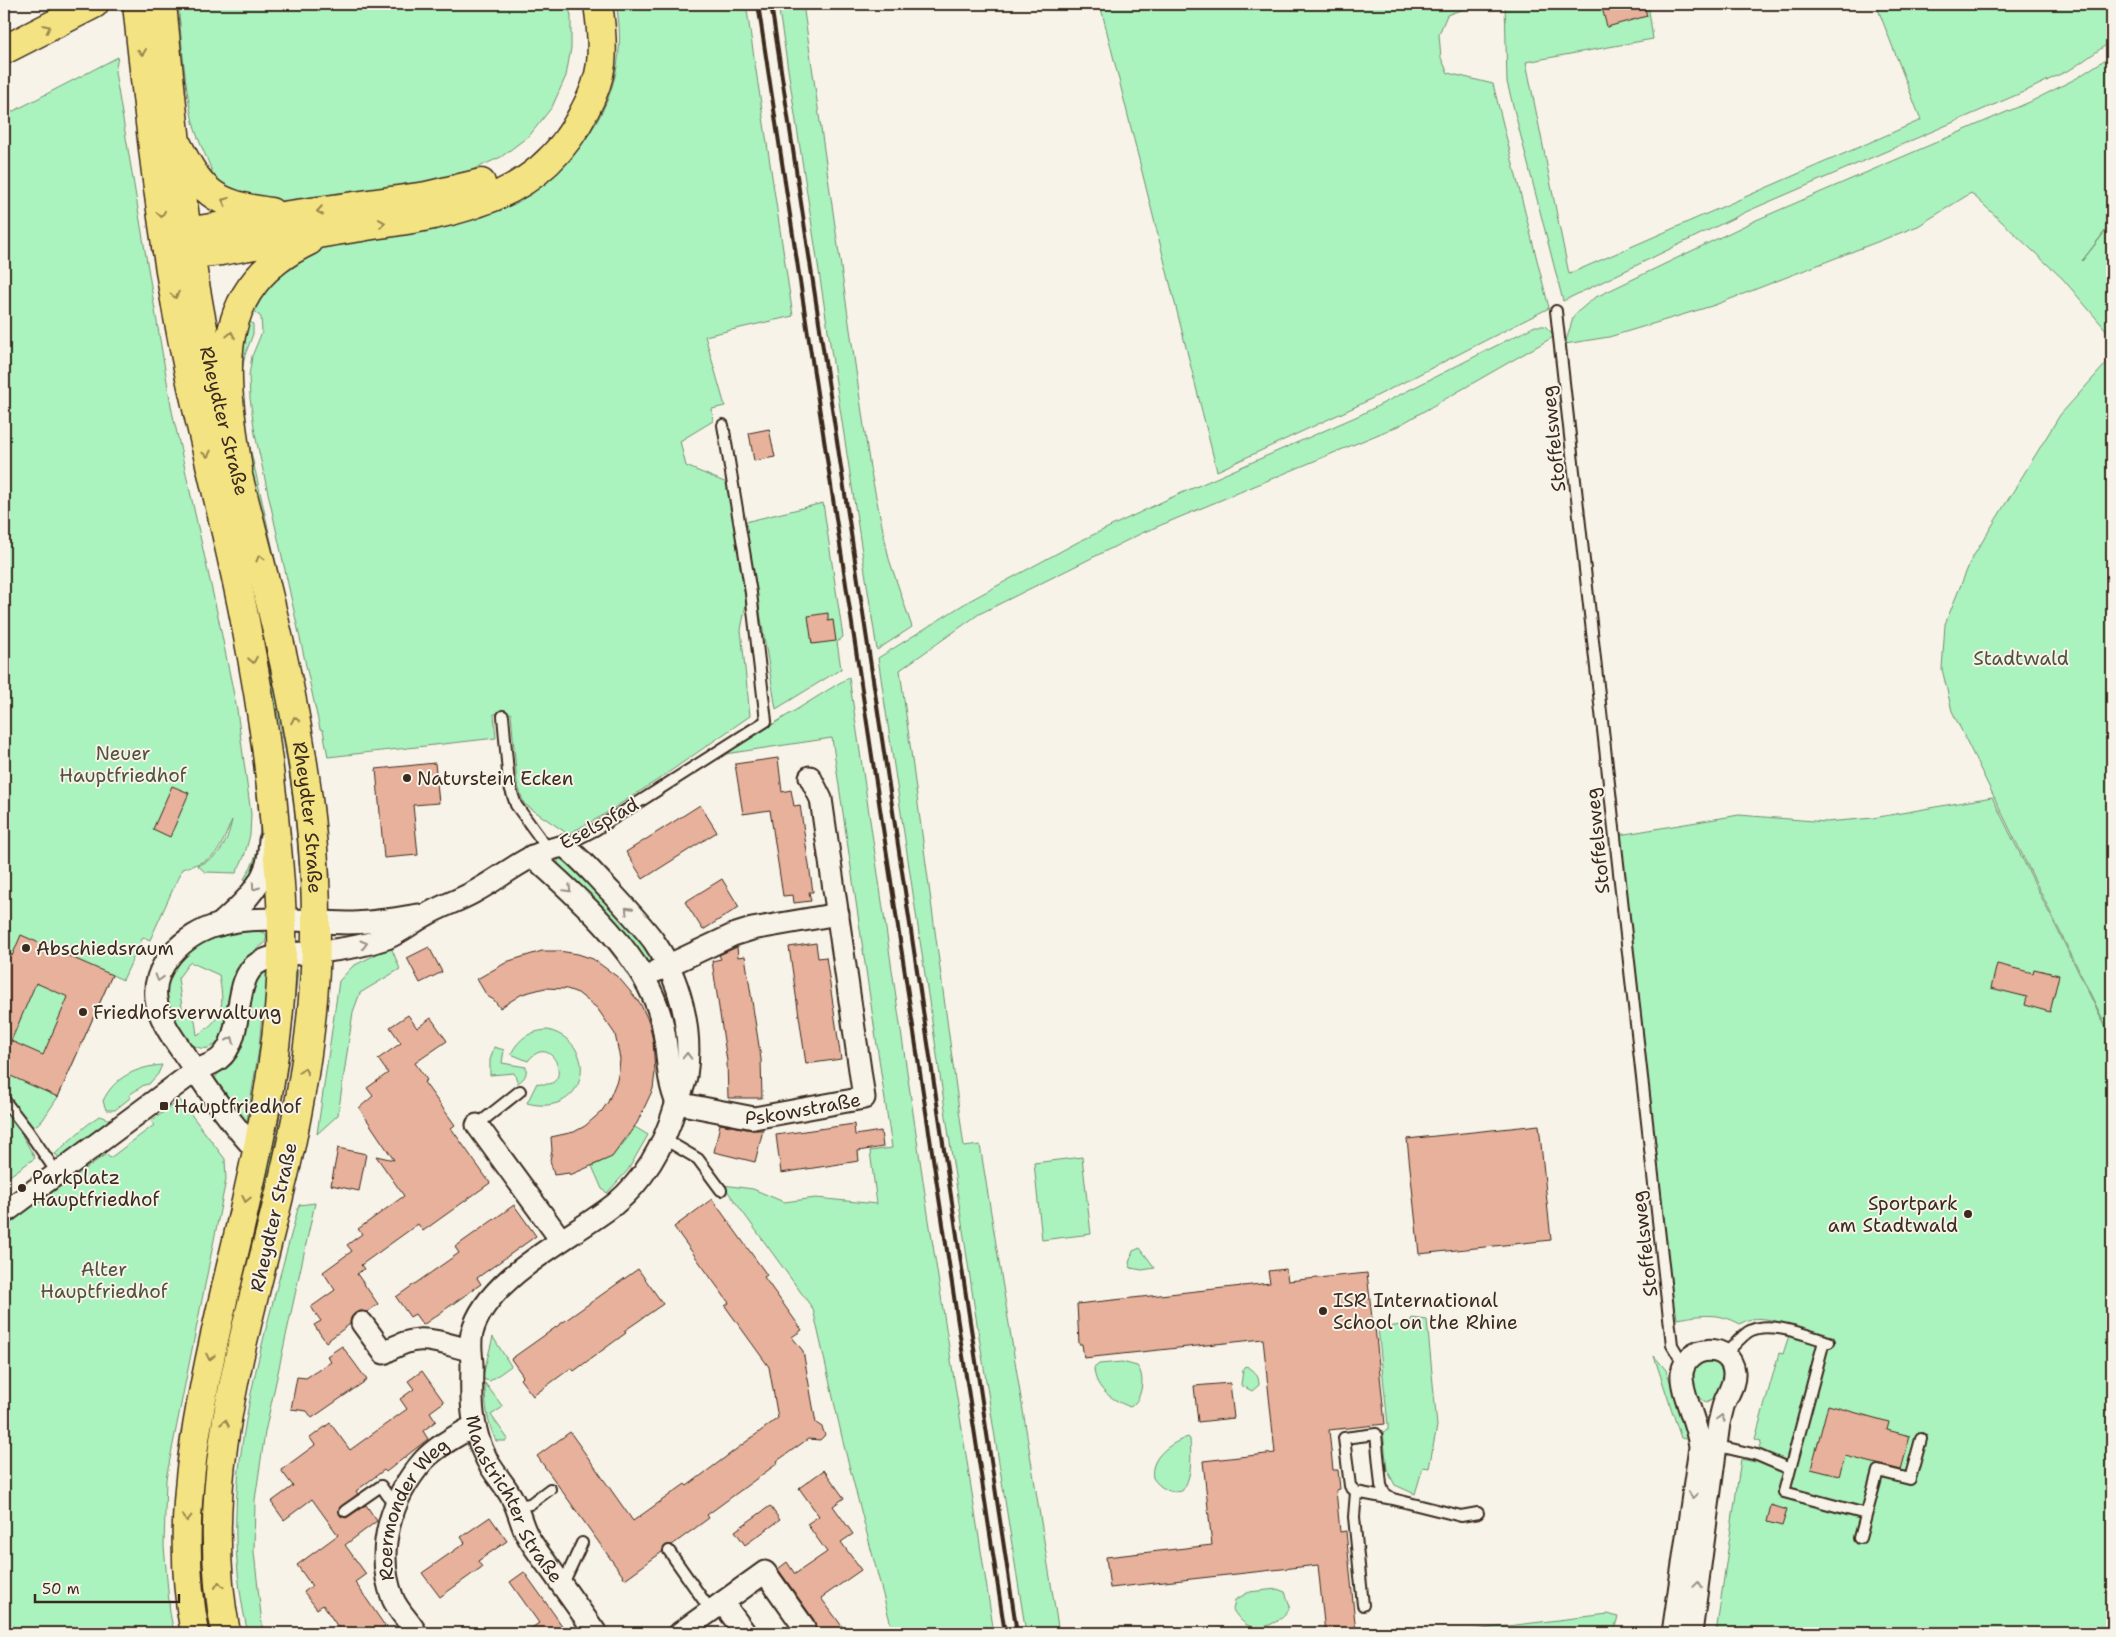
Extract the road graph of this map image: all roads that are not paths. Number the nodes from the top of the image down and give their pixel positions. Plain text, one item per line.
1 (93, 4) edge
2 (137, 4) edge
3 (162, 4) edge
4 (583, 4) edge
5 (598, 4) edge
6 (4, 50) edge
7 (175, 140) junction
8 (290, 215) junction
9 (334, 231) junction
10 (181, 244) junction
11 (1556, 311) dead end
12 (723, 425) dead end
13 (238, 470) junction
14 (503, 716) dead end
15 (810, 777) dead end
16 (274, 807) junction
17 (548, 850) junction
18 (426, 914) junction
19 (838, 914) junction
20 (282, 920) junction
21 (316, 922) junction
22 (219, 925) junction
23 (316, 952) junction
24 (282, 955) junction
25 (667, 965) junction
26 (644, 978) junction
27 (195, 1070) junction
28 (520, 1091) dead end
29 (4, 1100) edge
30 (676, 1103) junction
31 (477, 1125) joint
32 (664, 1139) junction
33 (257, 1151) junction
34 (58, 1174) junction
35 (721, 1190) dead end
36 (4, 1213) edge
37 (561, 1240) junction
38 (362, 1323) dead end
39 (469, 1350) junction
40 (1725, 1355) junction
41 (1684, 1365) junction
42 (474, 1426) junction
43 (1921, 1439) dead end
44 (1708, 1446) junction
45 (1790, 1468) junction
46 (550, 1489) dead end
47 (1356, 1492) junction
48 (1392, 1499) junction
49 (395, 1506) junction
50 (516, 1506) junction
51 (345, 1511) dead end
52 (1478, 1513) dead end
53 (1866, 1514) junction
54 (1860, 1538) dead end
55 (582, 1543) dead end
56 (669, 1551) dead end
57 (562, 1586) junction
58 (1363, 1605) dead end
59 (717, 1607) junction
60 (804, 1627) dead end
61 (195, 1633) edge
62 (226, 1633) edge
63 (416, 1633) edge
64 (596, 1633) edge
65 (680, 1633) edge
66 (745, 1633) edge
67 (1673, 1633) edge
68 (1691, 1633) edge

6 -> 1 main road
2 -> 10 main road, Rheydter Straße
3 - 7 main road, Rheydter Straße
4 -> 8 main road
9 -> 5 main road
8 -> 7 main road
7 - 10 main road, Rheydter Straße
8 - 10 main road
9 - 10 main road
13 -> 9 main road
10 - 13 main road, Rheydter Straße
10 -> 16 main road, Rheydter Straße
11 - 41 lane, Stoffelsweg
12 - 17 lane, Eselspfad
21 -> 13 main road, Rheydter Straße
14 - 17 lane
15 - 19 street, Pskowstraße
16 - 20 main road, Rheydter Straße
16 -> 22 street, Eselspfad
17 - 18 street, Eselspfad
25 -> 17 street, Maastrichter Straße
17 -> 26 street
18 - 21 street, Eselspfad
23 -> 18 street, Eselspfad
19 - 25 street
19 - 30 street, Pskowstraße
20 - 21 street, Eselspfad
20 - 22 street, Eselspfad
20 - 24 main road, Rheydter Straße
21 - 23 main road, Rheydter Straße
22 -> 27 street, Eselspfad
23 - 24 street, Eselspfad
62 -> 23 main road, Rheydter Straße
27 -> 24 street, Eselspfad
24 - 33 main road, Rheydter Straße
25 - 26 street
30 -> 25 street, Maastrichter Straße
26 - 30 street
27 - 33 street, Eselspfad
27 - 34 street, Eselspfad
28 - 31 lane
29 - 34 lane
30 - 32 street, Maastrichter Straße
31 - 37 street
32 - 35 lane
32 - 37 street, Maastrichter Straße
33 -> 61 main road, Rheydter Straße
34 - 36 street, Eselspfad
37 - 39 street, Maastrichter Straße
38 - 39 street
39 - 42 street, Maastrichter Straße
40 - 41 street
44 -> 40 street
40 - 45 lane
41 - 44 street
42 - 49 street, Roermonder Weg
42 - 50 street, Maastrichter Straße
43 - 53 lane
44 - 45 lane
44 -> 67 street
68 -> 44 street
45 - 53 lane
46 - 50 lane
47 - 48 lane
47 - 48 lane
47 - 58 lane
48 - 52 lane
49 - 51 lane
49 - 63 street, Roermonder Weg
50 - 57 street, Maastrichter Straße
53 - 54 lane
55 - 57 lane
56 - 59 lane
57 - 64 street, Maastrichter Straße
59 - 60 street
59 - 65 street
59 - 66 street

